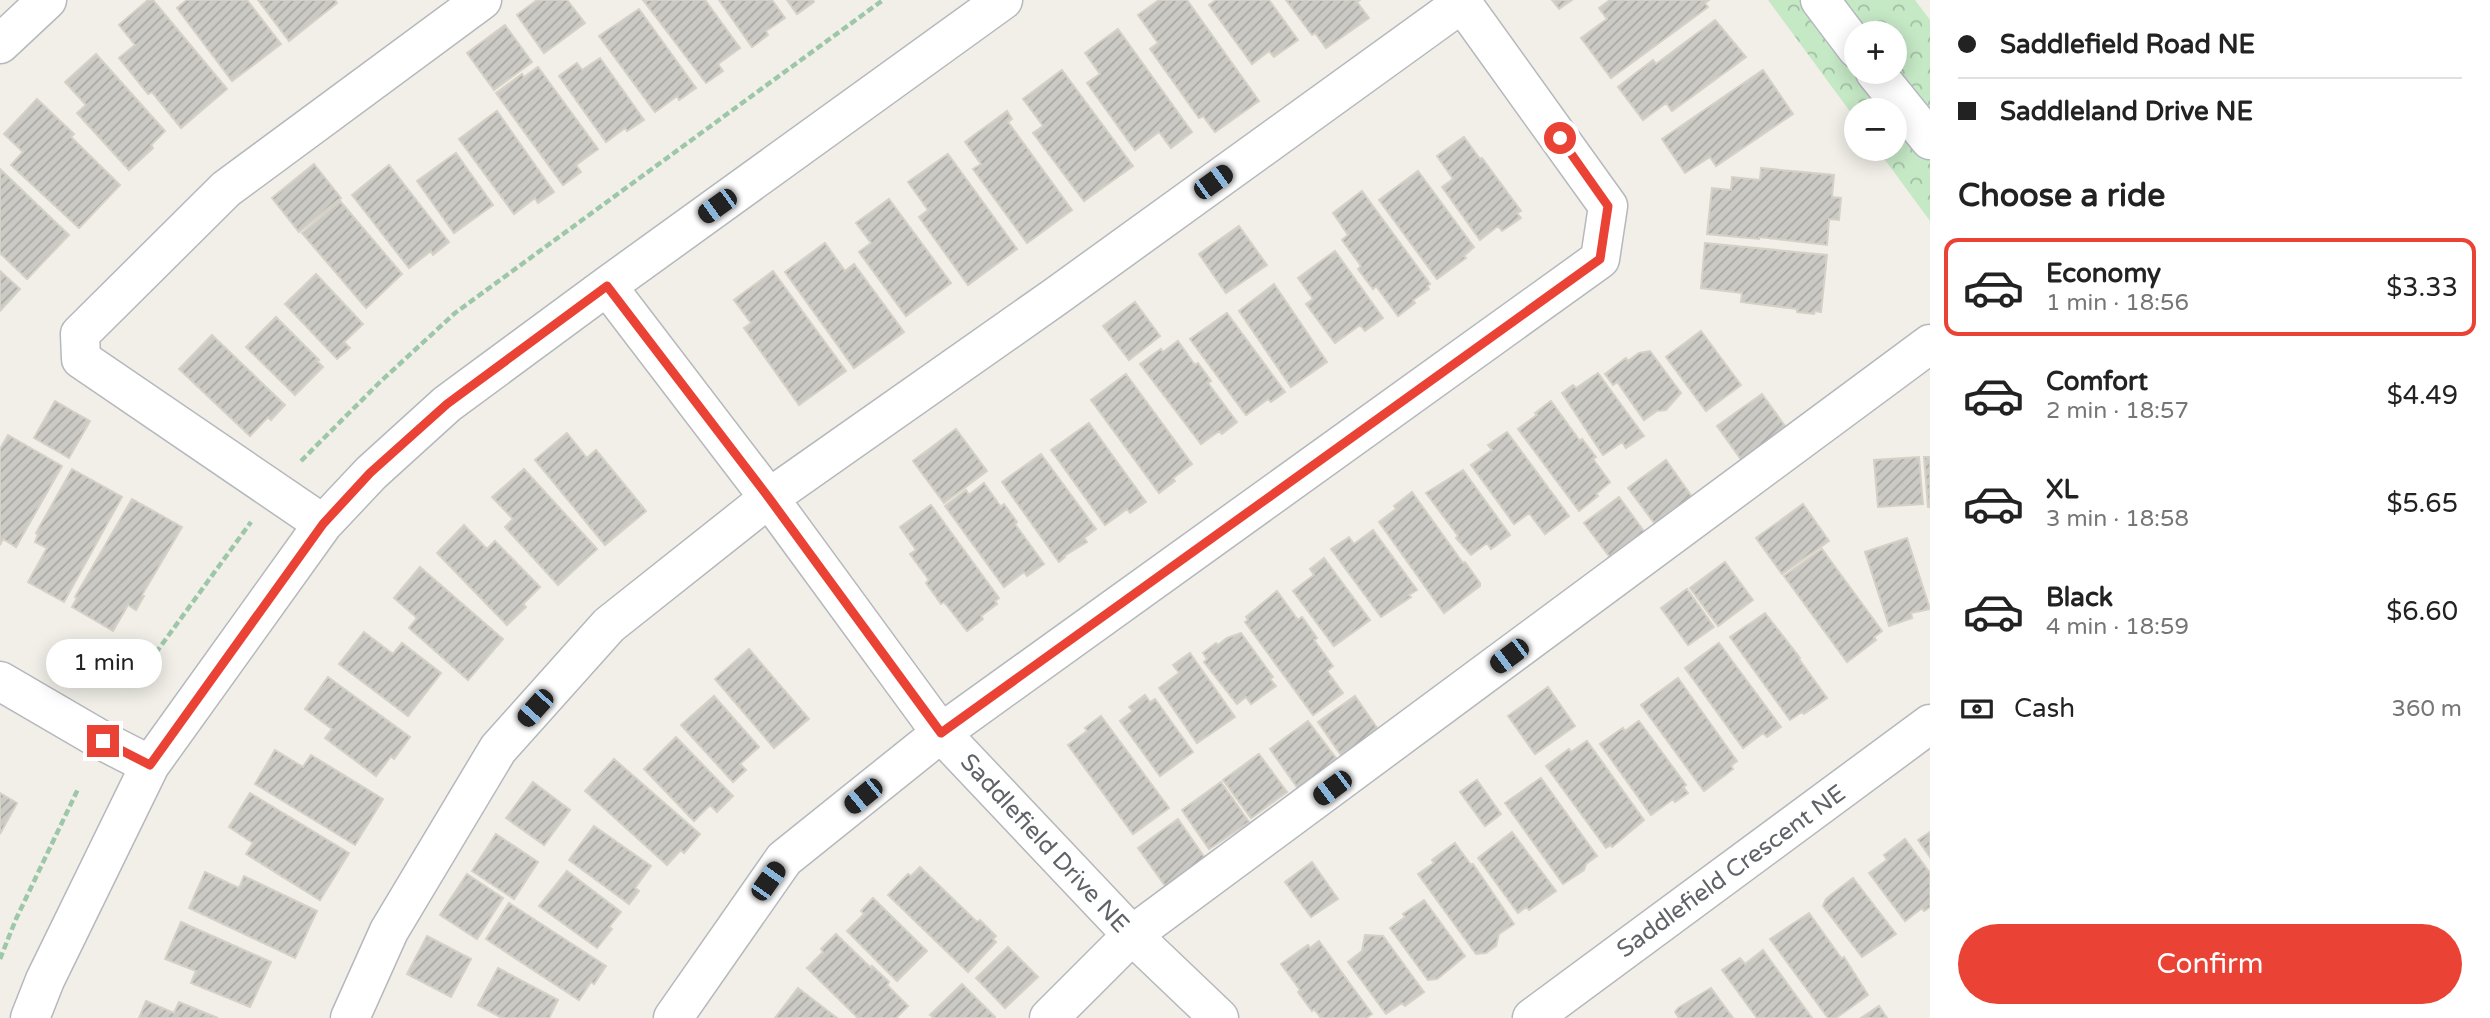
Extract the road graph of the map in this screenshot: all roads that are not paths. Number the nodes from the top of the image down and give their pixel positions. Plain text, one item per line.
1 (47, 0) edge
2 (482, 0) edge
3 (1003, 0) edge
4 (1820, 0) edge
5 (1461, 1) edge
6 (1844, 32) edge
7 (0, 44) edge
8 (1885, 84) edge
9 (1930, 141) edge
10 (607, 286) junction
11 (1930, 344) edge
12 (769, 498) junction
13 (323, 524) junction
14 (0, 681) edge
15 (1930, 724) edge
16 (941, 733) junction
17 (150, 765) junction
18 (1132, 935) junction
19 (30, 1018) edge
20 (350, 1018) edge
21 (673, 1018) edge
22 (1049, 1018) edge
23 (1219, 1018) edge
24 (1532, 1018) edge

1 - 7 street
2 - 13 street
3 - 10 street
4 - 6 street
5 - 12 street
5 - 16 street
8 - 9 street
10 - 12 street, Saddlefield Drive NE
10 - 13 street
11 - 18 street
12 - 16 street, Saddlefield Drive NE
12 - 20 street
13 - 17 street
14 - 17 street
15 - 24 street, Saddlefield Crescent NE
16 - 18 street, Saddlefield Drive NE
16 - 21 street
17 - 19 street
18 - 22 street
18 - 23 street, Saddlefield Drive NE

